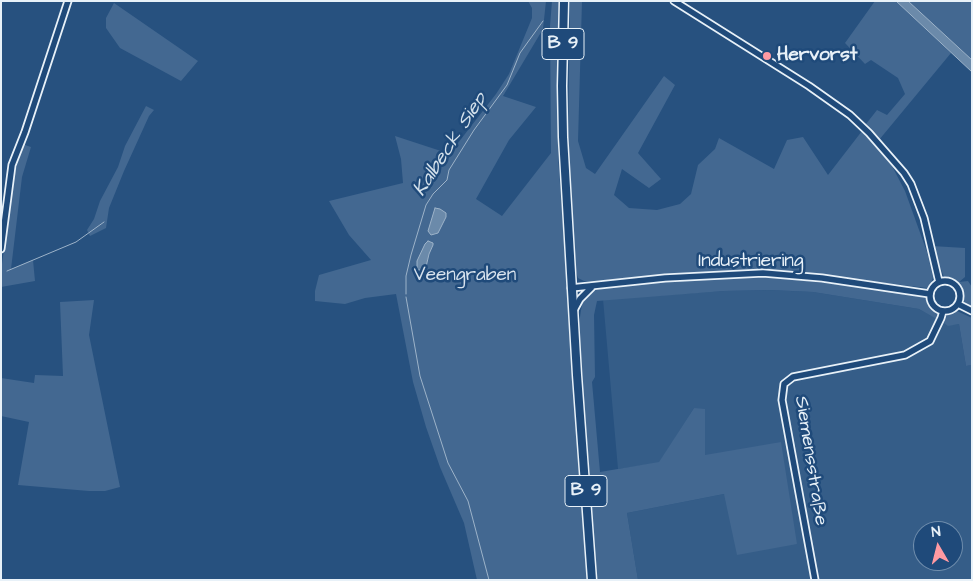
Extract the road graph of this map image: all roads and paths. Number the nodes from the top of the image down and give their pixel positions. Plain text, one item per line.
1 (68, 1) edge
2 (564, 1) edge
3 (674, 1) edge
4 (1, 250) edge
5 (940, 282) junction
6 (594, 286) junction
7 (571, 288) junction
8 (930, 294) junction
9 (958, 304) junction
10 (573, 311) junction
11 (943, 311) junction
12 (972, 311) edge
13 (592, 580) edge
14 (815, 580) edge

1 - 4 street
2 - 7 main road, B 9
3 - 5 street
5 - 8 street
5 - 9 street
6 - 7 street, Industriering
6 - 8 street, Industriering
6 - 10 street
7 - 10 main road, B 9
8 - 11 street
9 - 11 street
9 - 12 street
10 - 13 main road, B 9
11 - 14 street, Siemensstraße

